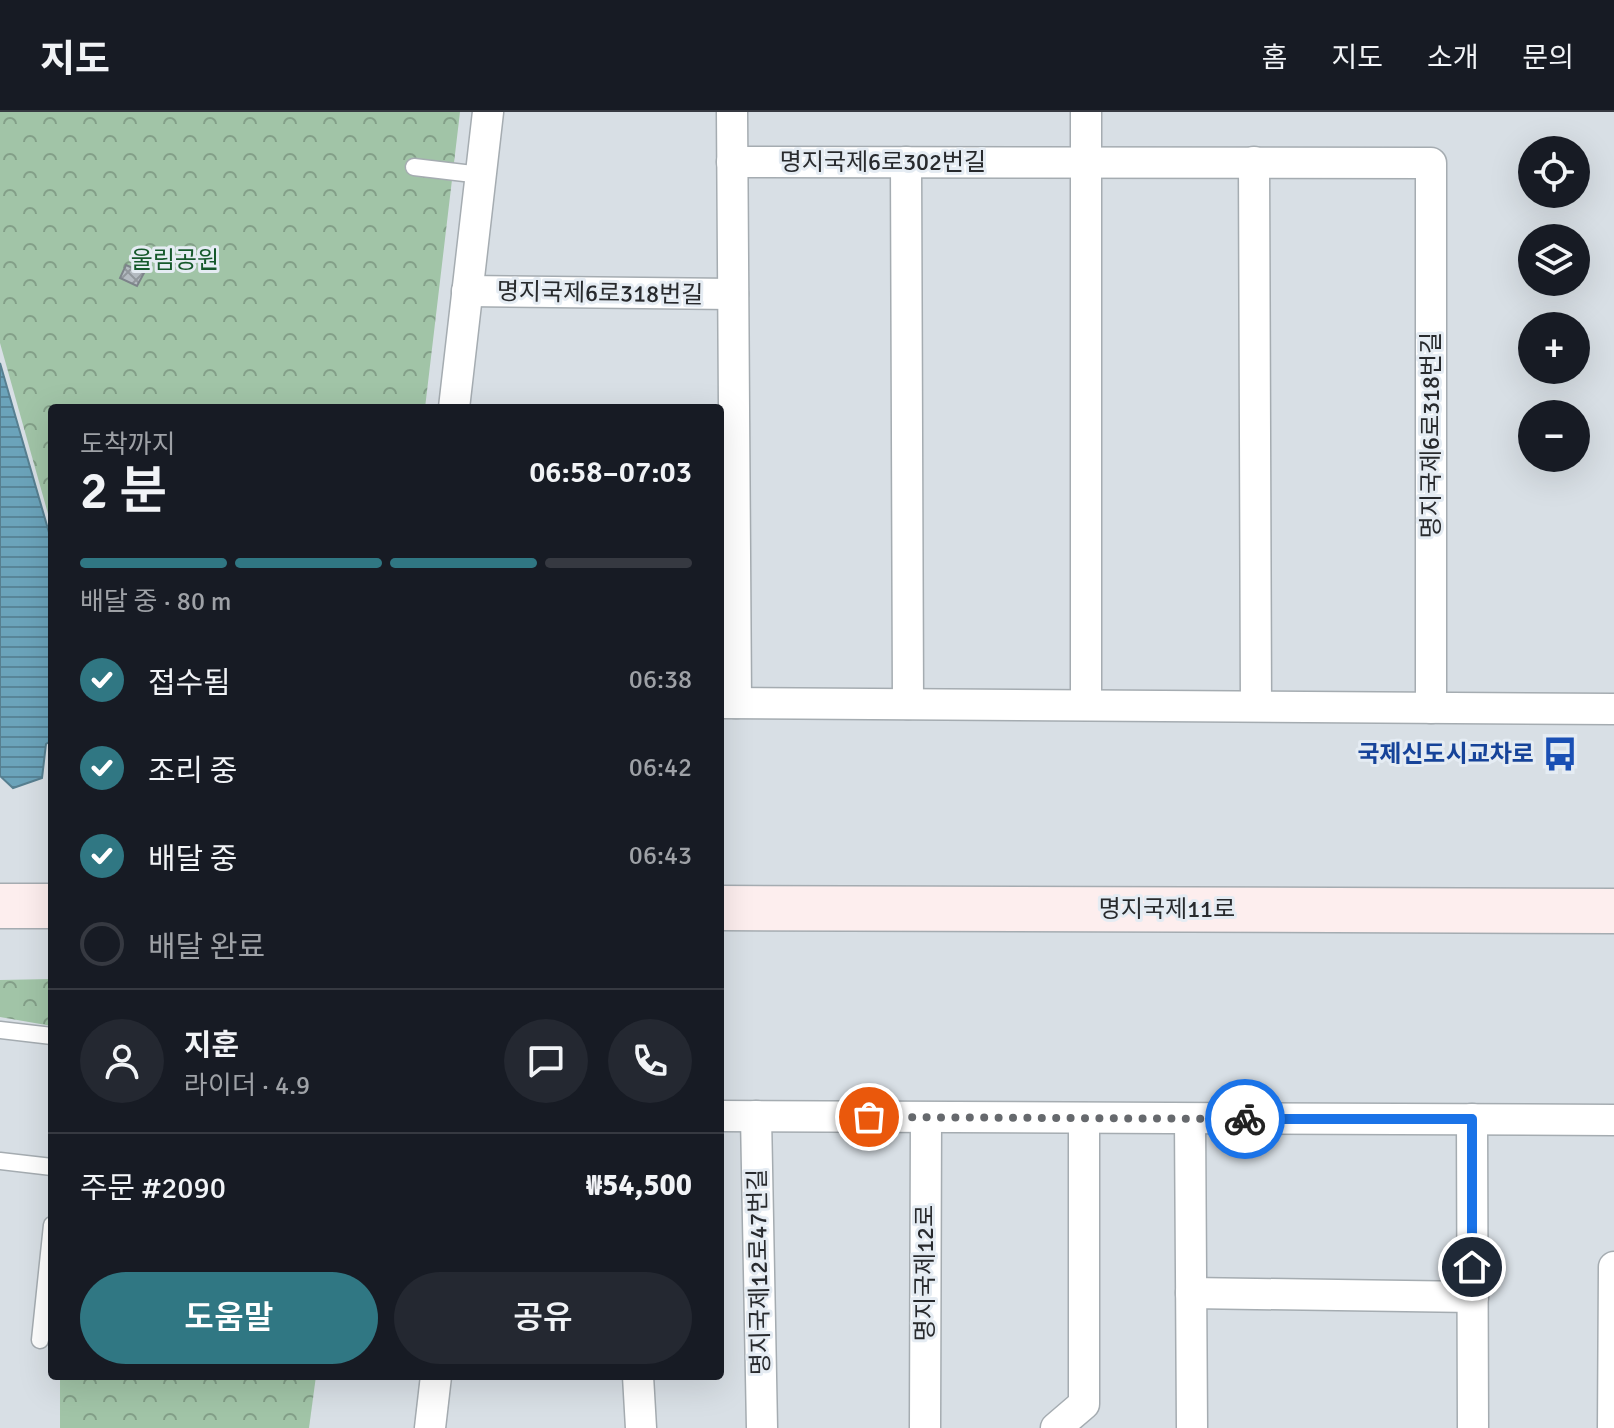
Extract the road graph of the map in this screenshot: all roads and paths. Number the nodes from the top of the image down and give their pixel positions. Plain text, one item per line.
1 (488, 112) edge
2 (732, 112) edge
3 (1086, 112) edge
4 (732, 162) junction
5 (906, 162) junction
6 (1085, 162) junction
7 (1254, 162) junction
8 (1431, 163) joint
9 (414, 167) dead end
10 (481, 175) junction
11 (467, 291) junction
12 (733, 294) junction
13 (454, 404) edge
14 (727, 503) edge
15 (728, 703) edge
16 (908, 704) junction
17 (1086, 705) junction
18 (1256, 706) junction
19 (1431, 708) junction
20 (1614, 709) edge
21 (0, 906) edge
22 (48, 906) edge
23 (724, 908) edge
24 (764, 908) junction
25 (1614, 911) edge
26 (724, 930) edge
27 (0, 1030) edge
28 (48, 1036) edge
29 (724, 1116) edge
30 (756, 1116) junction
31 (926, 1118) junction
32 (1084, 1118) junction
33 (1190, 1119) junction
34 (1472, 1119) junction
35 (1614, 1120) edge
36 (0, 1161) edge
37 (48, 1167) edge
38 (48, 1263) edge
39 (1614, 1267) edge
40 (1191, 1293) junction
41 (1473, 1297) junction
42 (1614, 1332) edge
43 (40, 1340) dead end
44 (436, 1380) edge
45 (638, 1380) edge
46 (430, 1428) edge
47 (641, 1428) edge
48 (762, 1428) edge
49 (925, 1428) edge
50 (1056, 1428) edge
51 (1192, 1428) edge
52 (1473, 1428) edge
53 (1613, 1428) edge

1 - 10 street, 명지국제6로318번길
2 - 4 street
3 - 6 street
4 - 5 street, 명지국제6로302번길
4 - 12 street, 명지국제6로318번길
5 - 6 street, 명지국제6로302번길
5 - 16 street
6 - 7 street, 명지국제6로302번길
6 - 17 street
7 - 8 street, 명지국제6로302번길
7 - 18 street
8 - 19 street, 명지국제6로318번길
9 - 10 lane
10 - 11 street, 명지국제6로318번길
11 - 12 street, 명지국제6로318번길
11 - 13 street, 명지국제6로318번길
12 - 14 street, 명지국제6로318번길
14 - 15 street, 명지국제6로318번길
15 - 16 street, 명지국제6로318번길
16 - 17 street, 명지국제6로318번길
17 - 18 street, 명지국제6로318번길
18 - 19 street, 명지국제6로318번길
19 - 20 street, 명지국제6로318번길
21 - 22 main road
23 - 24 main road, 명지국제11로
24 - 25 main road, 명지국제11로
24 - 26 street
27 - 28 lane
29 - 30 street
30 - 31 street
30 - 48 street, 명지국제12로47번길
31 - 32 street
31 - 49 street, 명지국제12로
32 - 33 street
32 - 50 street
33 - 34 street
33 - 40 street
34 - 35 street
34 - 41 street
36 - 37 lane
38 - 43 lane
39 - 42 street
40 - 41 street
40 - 51 street
41 - 52 street
42 - 53 street
44 - 46 street
45 - 47 street

